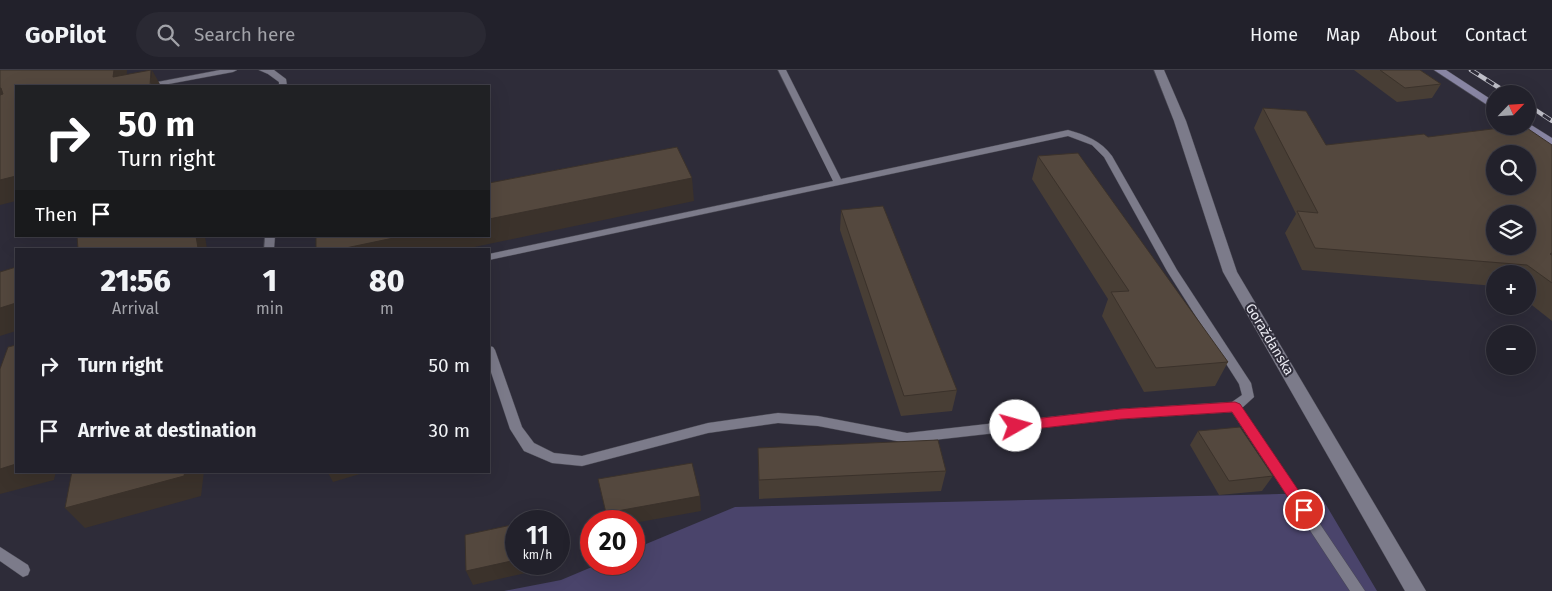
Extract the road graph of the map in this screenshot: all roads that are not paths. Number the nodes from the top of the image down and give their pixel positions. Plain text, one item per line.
1 (233, 70) edge
2 (263, 70) edge
3 (782, 70) edge
4 (1159, 70) edge
5 (1439, 70) edge
6 (152, 85) edge
7 (283, 85) edge
8 (1486, 101) edge
9 (1536, 133) edge
10 (1552, 143) edge
11 (838, 182) junction
12 (490, 257) edge
13 (490, 353) edge
14 (1235, 407) junction
15 (0, 553) edge
16 (23, 570) dead end
17 (1358, 591) edge
18 (1416, 591) edge

1 - 6 lane
2 - 7 lane
3 - 11 lane
4 - 18 street, Goraždanska
5 - 8 street
9 - 10 street
11 - 12 lane
11 - 14 lane
13 - 14 lane
14 - 17 lane
15 - 16 lane

